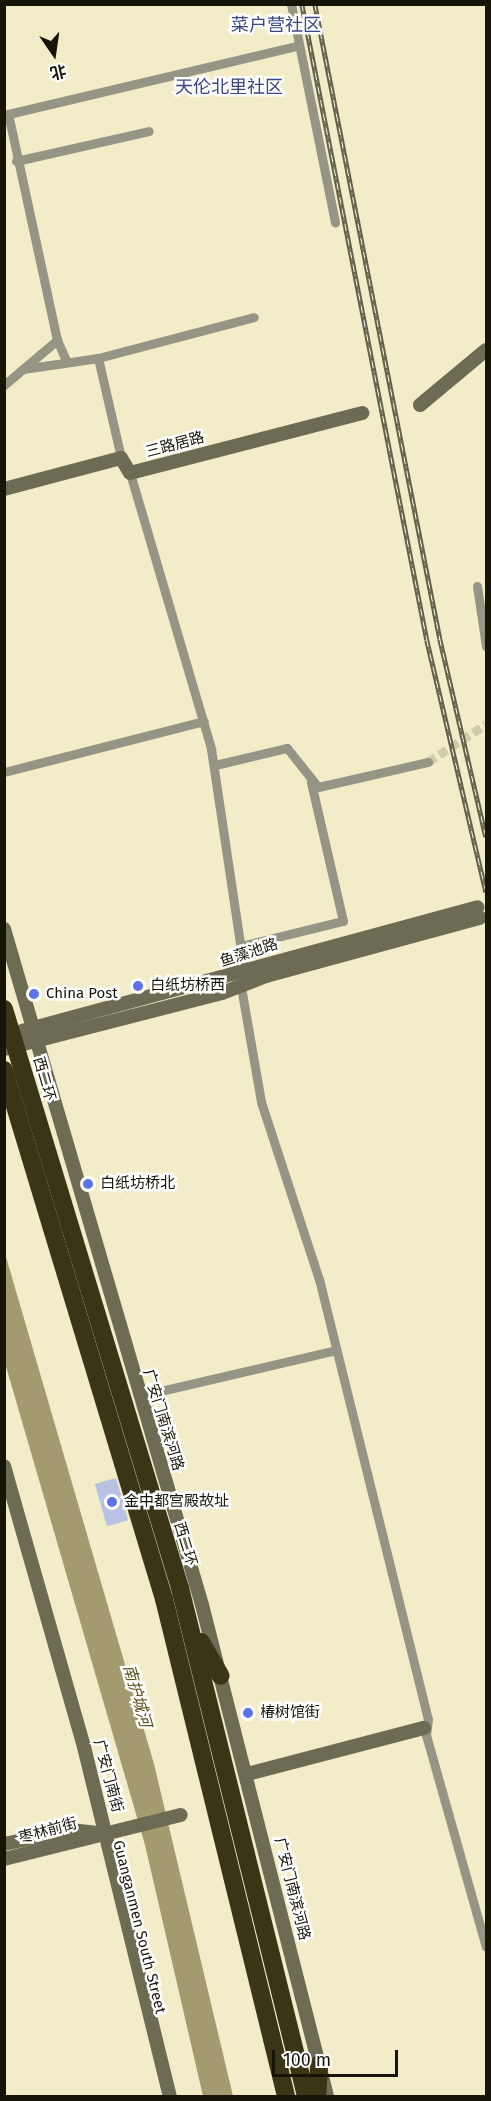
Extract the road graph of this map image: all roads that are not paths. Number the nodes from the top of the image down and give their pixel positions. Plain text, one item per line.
1 (291, 4) edge
2 (299, 45) junction
3 (6, 115) edge
4 (149, 131) dead end
5 (16, 161) junction
6 (335, 223) dead end
7 (254, 317) dead end
8 (57, 339) junction
9 (486, 350) edge
10 (98, 358) junction
11 (67, 362) junction
12 (23, 369) junction
13 (4, 385) edge
14 (420, 405) dead end
15 (362, 413) dead end
16 (121, 458) junction
17 (130, 473) junction
18 (4, 489) edge
19 (477, 586) dead end
20 (486, 646) edge
21 (204, 721) junction
22 (428, 762) tunnel mouth
23 (215, 765) junction
24 (4, 772) edge
25 (311, 782) junction
26 (4, 929) edge
27 (241, 946) junction
28 (244, 969) junction
29 (241, 987) junction
30 (4, 1009) edge
31 (4, 1035) edge
32 (32, 1035) junction
33 (4, 1049) edge
34 (4, 1070) edge
35 (36, 1147) junction
36 (336, 1350) junction
37 (139, 1396) junction
38 (4, 1466) edge
39 (4, 1489) edge
40 (189, 1620) junction
41 (221, 1676) junction
42 (425, 1732) junction
43 (248, 1778) junction
44 (181, 1815) dead end
45 (103, 1833) junction
46 (4, 1844) edge
47 (4, 1859) edge
48 (486, 1947) edge
49 (319, 2064) junction
50 (163, 2097) edge
51 (170, 2097) edge
52 (286, 2097) edge
53 (306, 2097) edge
54 (317, 2097) edge
55 (327, 2097) edge

1 - 2 street
2 - 3 street
2 - 6 street
3 - 5 street
4 - 5 street
5 - 8 street
7 - 10 street
8 - 11 street
8 - 12 street
9 - 14 street
10 - 11 street
10 - 16 street
11 - 12 street
12 - 13 street
15 - 17 street, 三路居路
16 - 17 street, 三路居路
16 - 18 street
17 - 21 street
19 - 20 street
21 - 23 street
21 - 24 street
22 - 25 street
23 - 25 street
23 - 27 street
25 - 27 street
26 - 32 street, 广安门南滨河路
27 - 28 street
28 - 29 street, 鱼藻池路
28 - 32 street, 鱼藻池路
29 - 32 street, 鱼藻池路
29 - 36 street
30 - 35 highway, 西二环
31 - 32 street
32 - 33 street
32 - 37 street, 广安门南滨河路
34 - 35 highway, 西二环
35 - 40 highway, 西二环
35 - 52 highway, 西二环
36 - 37 street
36 - 42 street
37 - 41 street, 广安门南滨河路
38 - 45 street, 广安门南街
39 - 45 street, Guanganmen South Street
40 - 41 highway
40 - 53 highway, 西二环
41 - 43 street, 广安门南滨河路
42 - 43 street
42 - 48 street
43 - 49 street, 广安门南滨河路
44 - 45 street
45 - 46 street
45 - 47 street, 枣林前街
45 - 50 street, Guanganmen South Street
45 - 51 street, 广安门南街
49 - 54 highway
49 - 55 street, 广安门南滨河路

